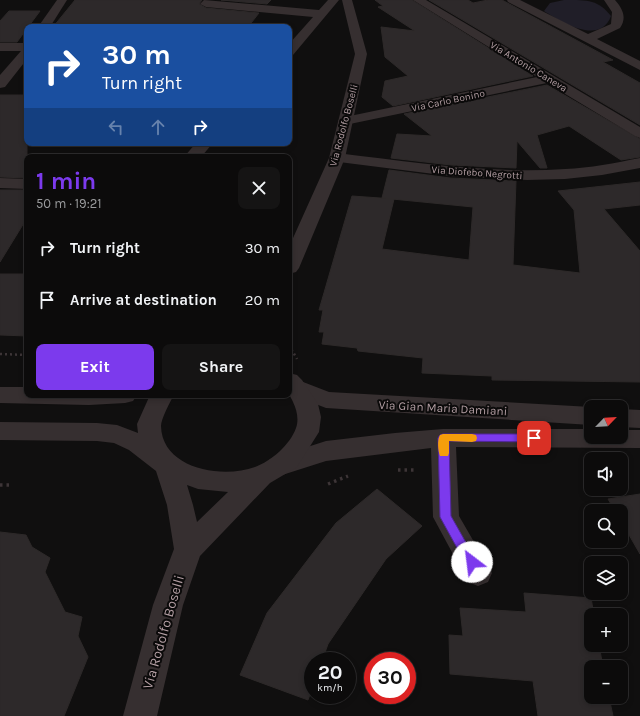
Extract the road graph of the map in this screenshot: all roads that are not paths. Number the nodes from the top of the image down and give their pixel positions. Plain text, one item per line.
1 (62, 0) edge
2 (210, 0) edge
3 (334, 0) edge
4 (347, 0) edge
5 (418, 0) edge
6 (609, 0) edge
7 (516, 2) edge
8 (535, 2) dead end
9 (322, 14) junction
10 (46, 24) edge
11 (587, 39) junction
12 (0, 47) edge
13 (24, 47) edge
14 (292, 49) edge
15 (24, 55) edge
16 (638, 63) edge
17 (550, 78) junction
18 (0, 84) edge
19 (345, 122) junction
20 (640, 132) edge
21 (202, 146) edge
22 (195, 154) edge
23 (337, 158) junction
24 (640, 163) edge
25 (0, 183) edge
26 (24, 184) edge
27 (292, 261) edge
28 (293, 384) edge
29 (0, 395) edge
30 (24, 396) edge
31 (160, 398) edge
32 (584, 416) edge
33 (628, 418) edge
34 (640, 419) edge
35 (0, 430) edge
36 (443, 438) junction
37 (640, 439) edge
38 (165, 463) junction
39 (271, 471) junction
40 (188, 549) junction
41 (478, 574) dead end
42 (140, 716) edge

1 - 10 street
2 - 9 street
3 - 9 street
4 - 19 street, Via Rodolfo Boselli
5 - 17 street, Via Antonio Caneva
6 - 11 street
7 - 8 street
7 - 11 street
9 - 14 street
11 - 16 street
12 - 13 street
15 - 18 street
17 - 19 street, Via Carlo Bonino
17 - 20 street, Via Antonio Caneva
19 - 23 street, Via Rodolfo Boselli
21 - 22 street
23 - 24 street, Via Diofebo Negrotti
23 - 27 street, Via Rodolfo Boselli
25 - 26 street
28 - 32 street, Via Gian Maria Damiani
28 - 39 street, Via Rodolfo Boselli
29 - 30 street
31 - 38 street
33 - 34 street
35 - 38 street
36 - 37 street
36 - 39 street
36 - 41 street
38 - 39 street
38 - 40 street, Via Rodolfo Boselli
39 - 40 street, Via Rodolfo Boselli
40 - 42 street, Via Rodolfo Boselli

